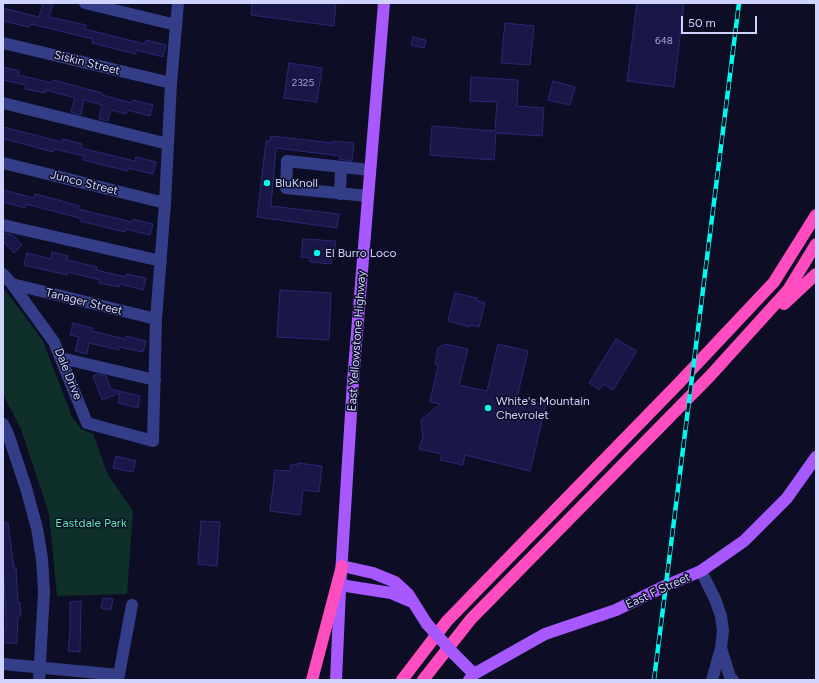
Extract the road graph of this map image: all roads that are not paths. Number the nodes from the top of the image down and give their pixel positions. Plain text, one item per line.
1 (85, 3) edge
2 (178, 3) edge
3 (384, 3) edge
4 (176, 25) junction
5 (3, 42) edge
6 (171, 83) junction
7 (3, 103) edge
8 (168, 144) junction
9 (3, 163) edge
10 (341, 167) junction
11 (370, 170) junction
12 (340, 194) junction
13 (368, 196) junction
14 (165, 203) junction
15 (816, 215) edge
16 (3, 225) edge
17 (816, 244) edge
18 (160, 261) junction
19 (3, 274) edge
20 (816, 274) edge
21 (12, 284) junction
22 (156, 320) junction
23 (61, 358) junction
24 (710, 376) junction
25 (155, 380) junction
26 (3, 424) edge
27 (816, 457) edge
28 (342, 566) junction
29 (701, 571) junction
30 (340, 585) junction
31 (412, 602) junction
32 (132, 605) dead end
33 (721, 648) junction
34 (3, 664) edge
35 (40, 666) junction
36 (336, 676) edge
37 (118, 677) edge
38 (471, 677) edge
39 (39, 680) edge
40 (312, 680) edge
41 (402, 680) edge
42 (423, 680) edge
43 (712, 680) edge
44 (733, 680) edge

1 - 4 street
2 - 4 street
3 - 11 main road, East Yellowstone Highway
4 - 6 street
5 - 6 street, Siskin Street
6 - 8 street
7 - 8 street
8 - 14 street
9 - 14 street, Junco Street
10 - 11 street
10 - 12 street
10 - 12 street
11 - 13 main road, East Yellowstone Highway
12 - 13 street
13 - 28 main road, East Yellowstone Highway
14 - 18 street
15 - 41 highway
16 - 18 street
17 - 24 highway
18 - 22 street
19 - 21 street, Dale Drive
20 - 24 highway
21 - 22 street, Tanager Street
21 - 23 street, Dale Drive
22 - 25 street
23 - 25 street
23 - 25 street, Dale Drive
24 - 42 highway
26 - 35 street
27 - 29 main road, East F Street
28 - 30 main road, East Yellowstone Highway
28 - 31 main road
28 - 40 highway
29 - 33 street
29 - 38 main road, East F Street
30 - 31 main road
30 - 36 main road, East Yellowstone Highway
31 - 38 main road, bridge
32 - 37 street
33 - 43 street
33 - 44 street
34 - 35 street
35 - 37 street
35 - 39 street

